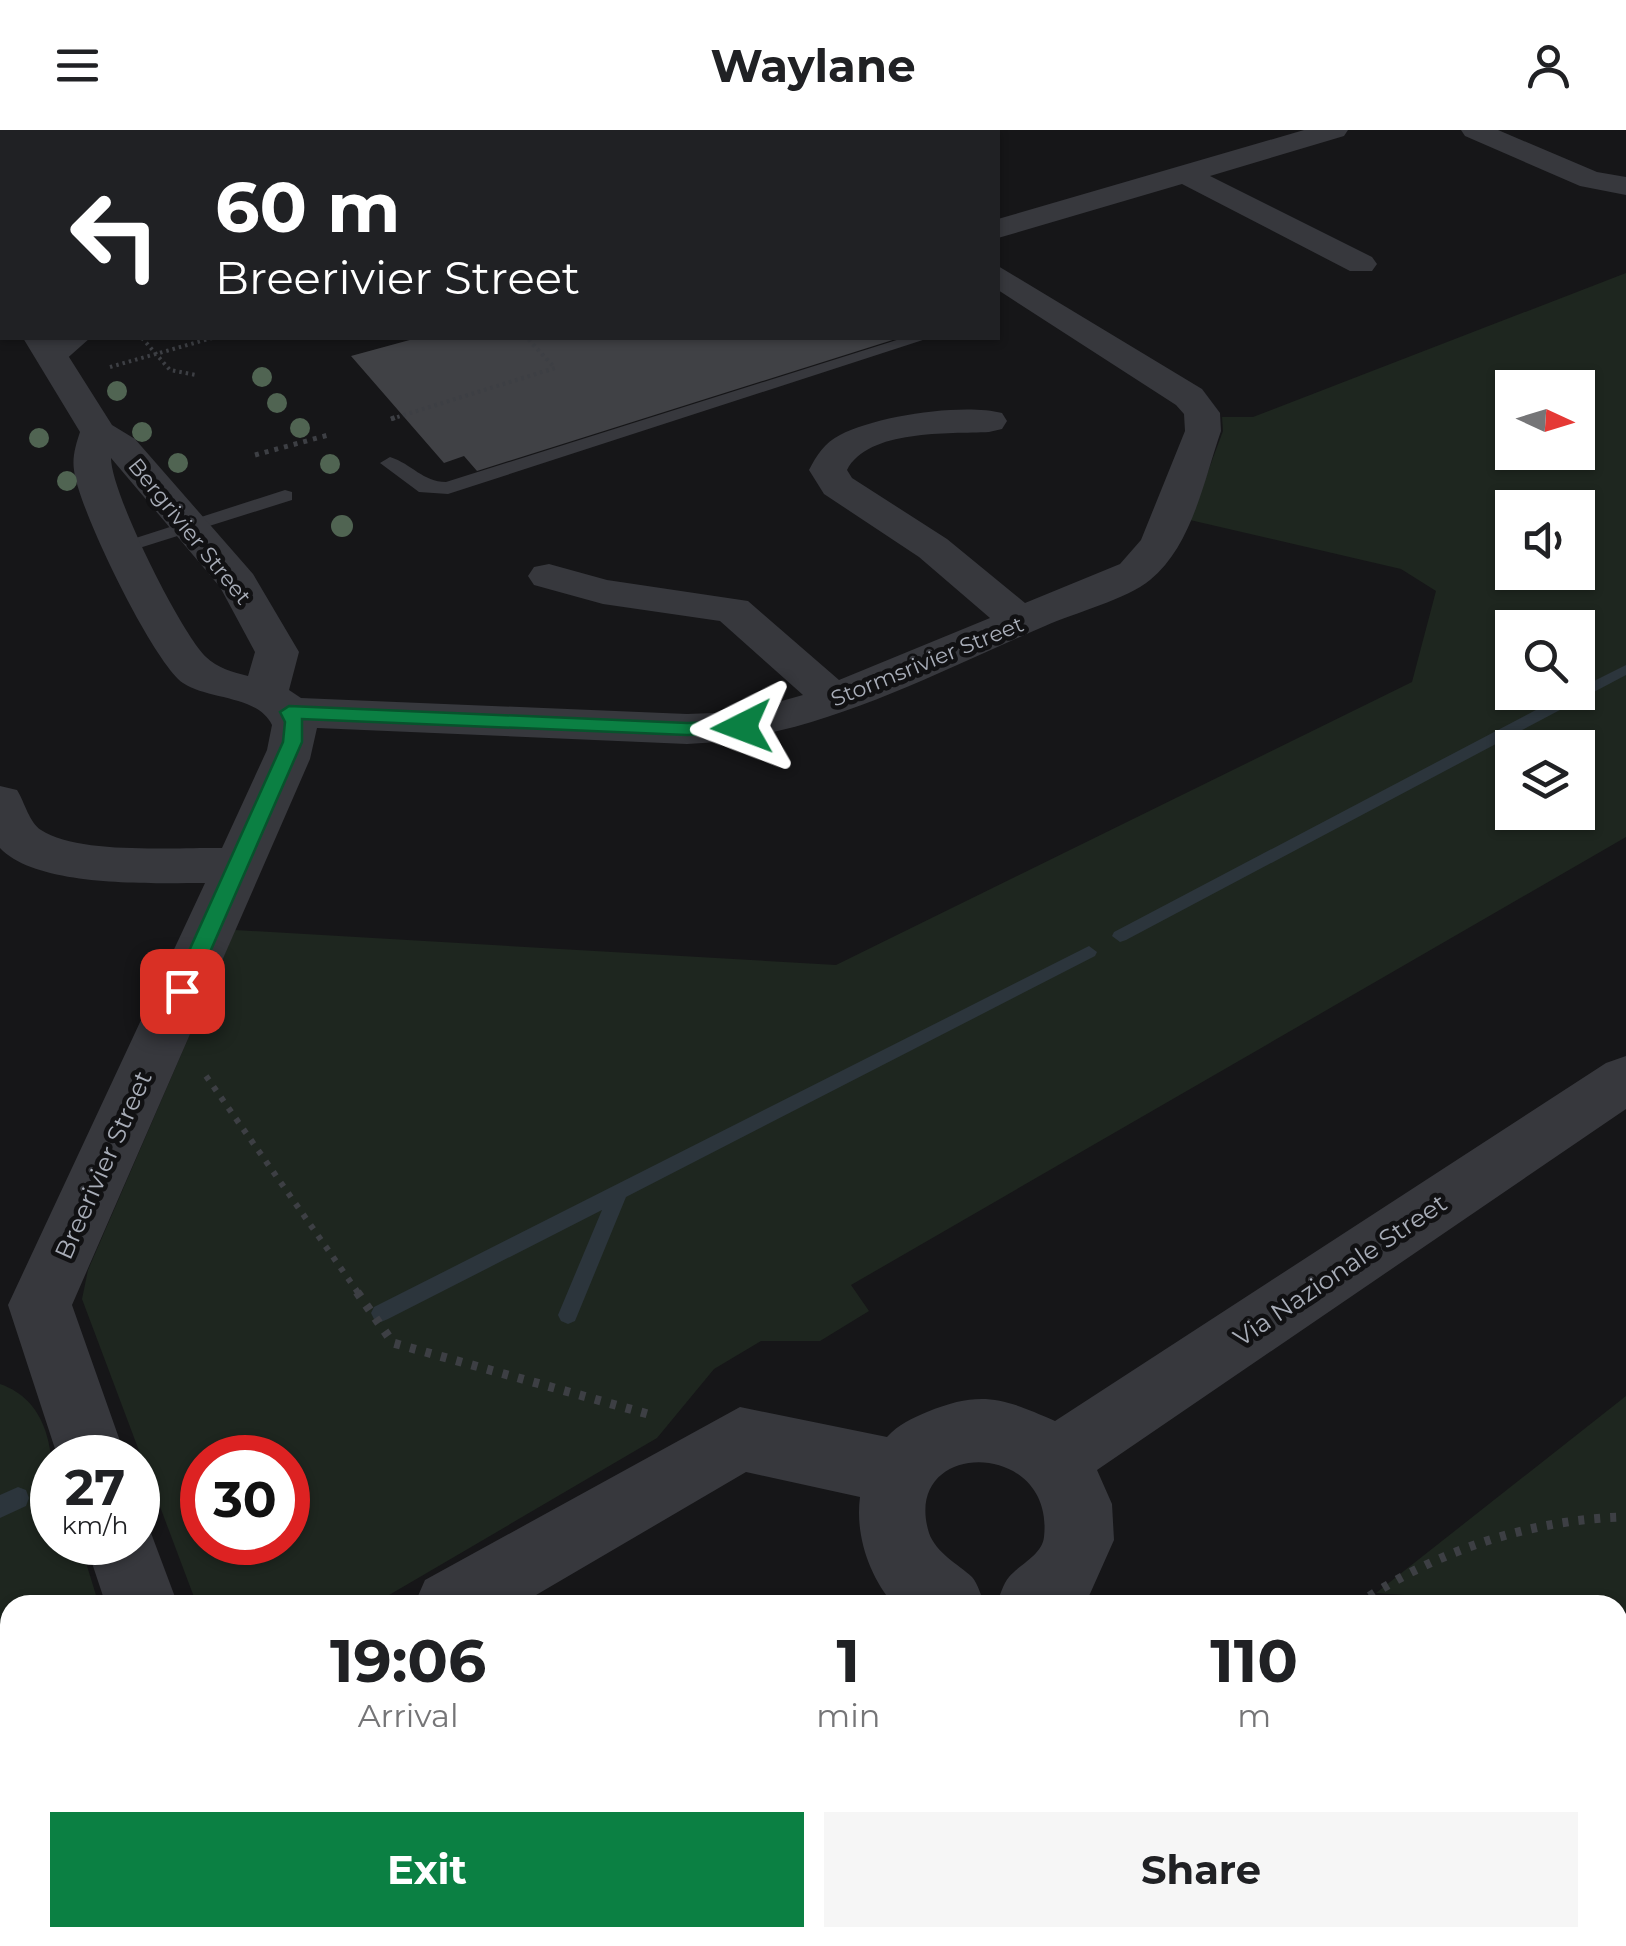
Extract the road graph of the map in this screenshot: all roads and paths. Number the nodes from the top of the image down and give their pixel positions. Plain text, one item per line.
1 (1334, 130) edge
2 (1475, 130) edge
3 (1184, 174) junction
4 (1626, 186) edge
5 (1000, 229) edge
6 (1361, 264) dead end
7 (1000, 277) edge
8 (143, 340) edge
9 (204, 340) edge
10 (530, 340) edge
11 (914, 340) edge
12 (57, 352) edge
13 (152, 353) junction
14 (196, 374) dead end
15 (391, 419) dead end
16 (989, 421) dead end
17 (98, 432) junction
18 (332, 434) dead end
19 (255, 455) dead end
20 (390, 464) dead end
21 (285, 496) dead end
22 (185, 527) junction
23 (125, 545) junction
24 (549, 576) dead end
25 (1022, 622) junction
26 (834, 699) junction
27 (277, 705) junction
28 (0, 802) edge
29 (239, 866) junction
30 (168, 1022) junction
31 (1626, 1079) edge
32 (20, 1314) edge
33 (80, 1435) edge
34 (740, 1439) junction
35 (1054, 1460) junction
36 (902, 1473) junction
37 (1626, 1518) edge
38 (128, 1565) edge
39 (139, 1595) edge
40 (467, 1595) edge
41 (934, 1595) edge
42 (1051, 1595) edge
43 (1372, 1595) edge

1 - 3 street
2 - 4 street
3 - 5 street
3 - 6 street
7 - 25 street, Stormsrivier Street
8 - 13 path
9 - 13 path
10 - 15 path
11 - 20 lane
12 - 13 path
12 - 17 street, Bergrivier Street
13 - 14 path
16 - 25 street
17 - 22 street, Bergrivier Street
17 - 23 street, Bergrivier Street
18 - 19 path
21 - 22 lane
22 - 23 lane
22 - 27 street, Bergrivier Street
23 - 27 street, Bergrivier Street
24 - 26 street
25 - 26 street, Stormsrivier Street
26 - 27 street, Stormsrivier Street
27 - 29 street, Breerivier Street
28 - 29 street
29 - 30 street, Breerivier Street
30 - 32 street, Breerivier Street
30 - 34 path
31 - 35 street, Via Nazionale Street
32 - 33 street, Breerivier Street
34 - 36 street
34 - 40 street
35 - 36 street
35 - 42 street
36 - 41 street
37 - 43 path
38 - 39 street

